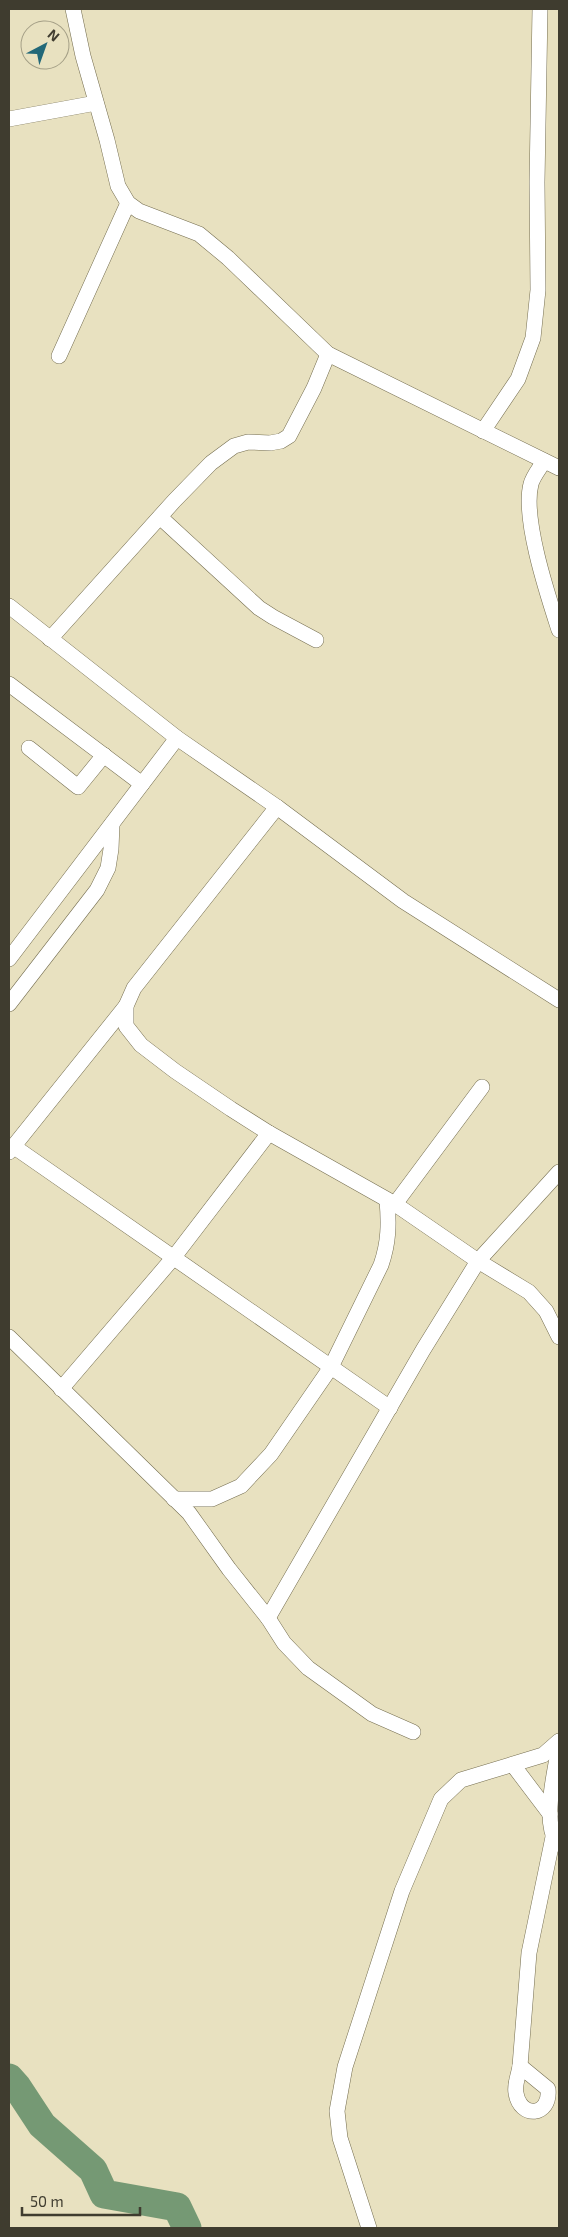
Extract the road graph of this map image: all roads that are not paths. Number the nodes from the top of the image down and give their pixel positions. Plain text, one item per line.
1 (73, 9) edge
2 (540, 9) edge
3 (96, 103) junction
4 (9, 118) edge
5 (128, 203) junction
6 (328, 354) junction
7 (59, 356) dead end
8 (483, 431) junction
9 (544, 461) junction
10 (559, 468) edge
11 (160, 517) junction
12 (9, 606) edge
13 (559, 630) edge
14 (50, 639) junction
15 (316, 640) dead end
16 (9, 684) edge
17 (177, 738) junction
18 (29, 748) dead end
19 (104, 755) junction
20 (142, 784) junction
21 (277, 807) junction
22 (112, 824) junction
23 (9, 959) edge
24 (559, 1000) edge
25 (9, 1004) edge
26 (126, 1006) junction
27 (482, 1087) dead end
28 (269, 1133) junction
29 (11, 1149) edge
30 (559, 1172) edge
31 (391, 1202) junction
32 (174, 1257) junction
33 (478, 1261) junction
34 (9, 1337) edge
35 (559, 1337) edge
36 (331, 1367) junction
37 (61, 1389) junction
38 (390, 1408) junction
39 (174, 1499) junction
40 (268, 1618) junction
41 (413, 1732) dead end
42 (559, 1741) edge
43 (559, 1746) edge
44 (512, 1765) junction
45 (550, 1814) junction
46 (556, 1842) edge
47 (520, 2066) dead end
48 (369, 2228) edge

1 - 3 street
2 - 8 street
3 - 4 street
3 - 5 street
5 - 6 street
5 - 7 street
6 - 8 street
6 - 11 street
8 - 9 street
9 - 10 street
9 - 13 street
11 - 14 street
11 - 15 street
12 - 14 street
14 - 17 street
16 - 19 street
17 - 20 street
17 - 21 street
18 - 19 street
19 - 20 street
20 - 22 street
21 - 24 street
21 - 26 street
22 - 23 street
22 - 25 street
26 - 28 street
26 - 29 street
27 - 31 street
28 - 31 street
28 - 32 street
29 - 32 street
30 - 33 street
31 - 33 street
31 - 36 street
32 - 36 street
32 - 37 street
33 - 35 street
33 - 38 street
34 - 37 street
36 - 38 street
36 - 39 street
37 - 39 street
38 - 40 street
39 - 40 street
40 - 41 street
42 - 44 street
43 - 45 street
44 - 45 street
44 - 48 street
45 - 46 street
46 - 47 street

